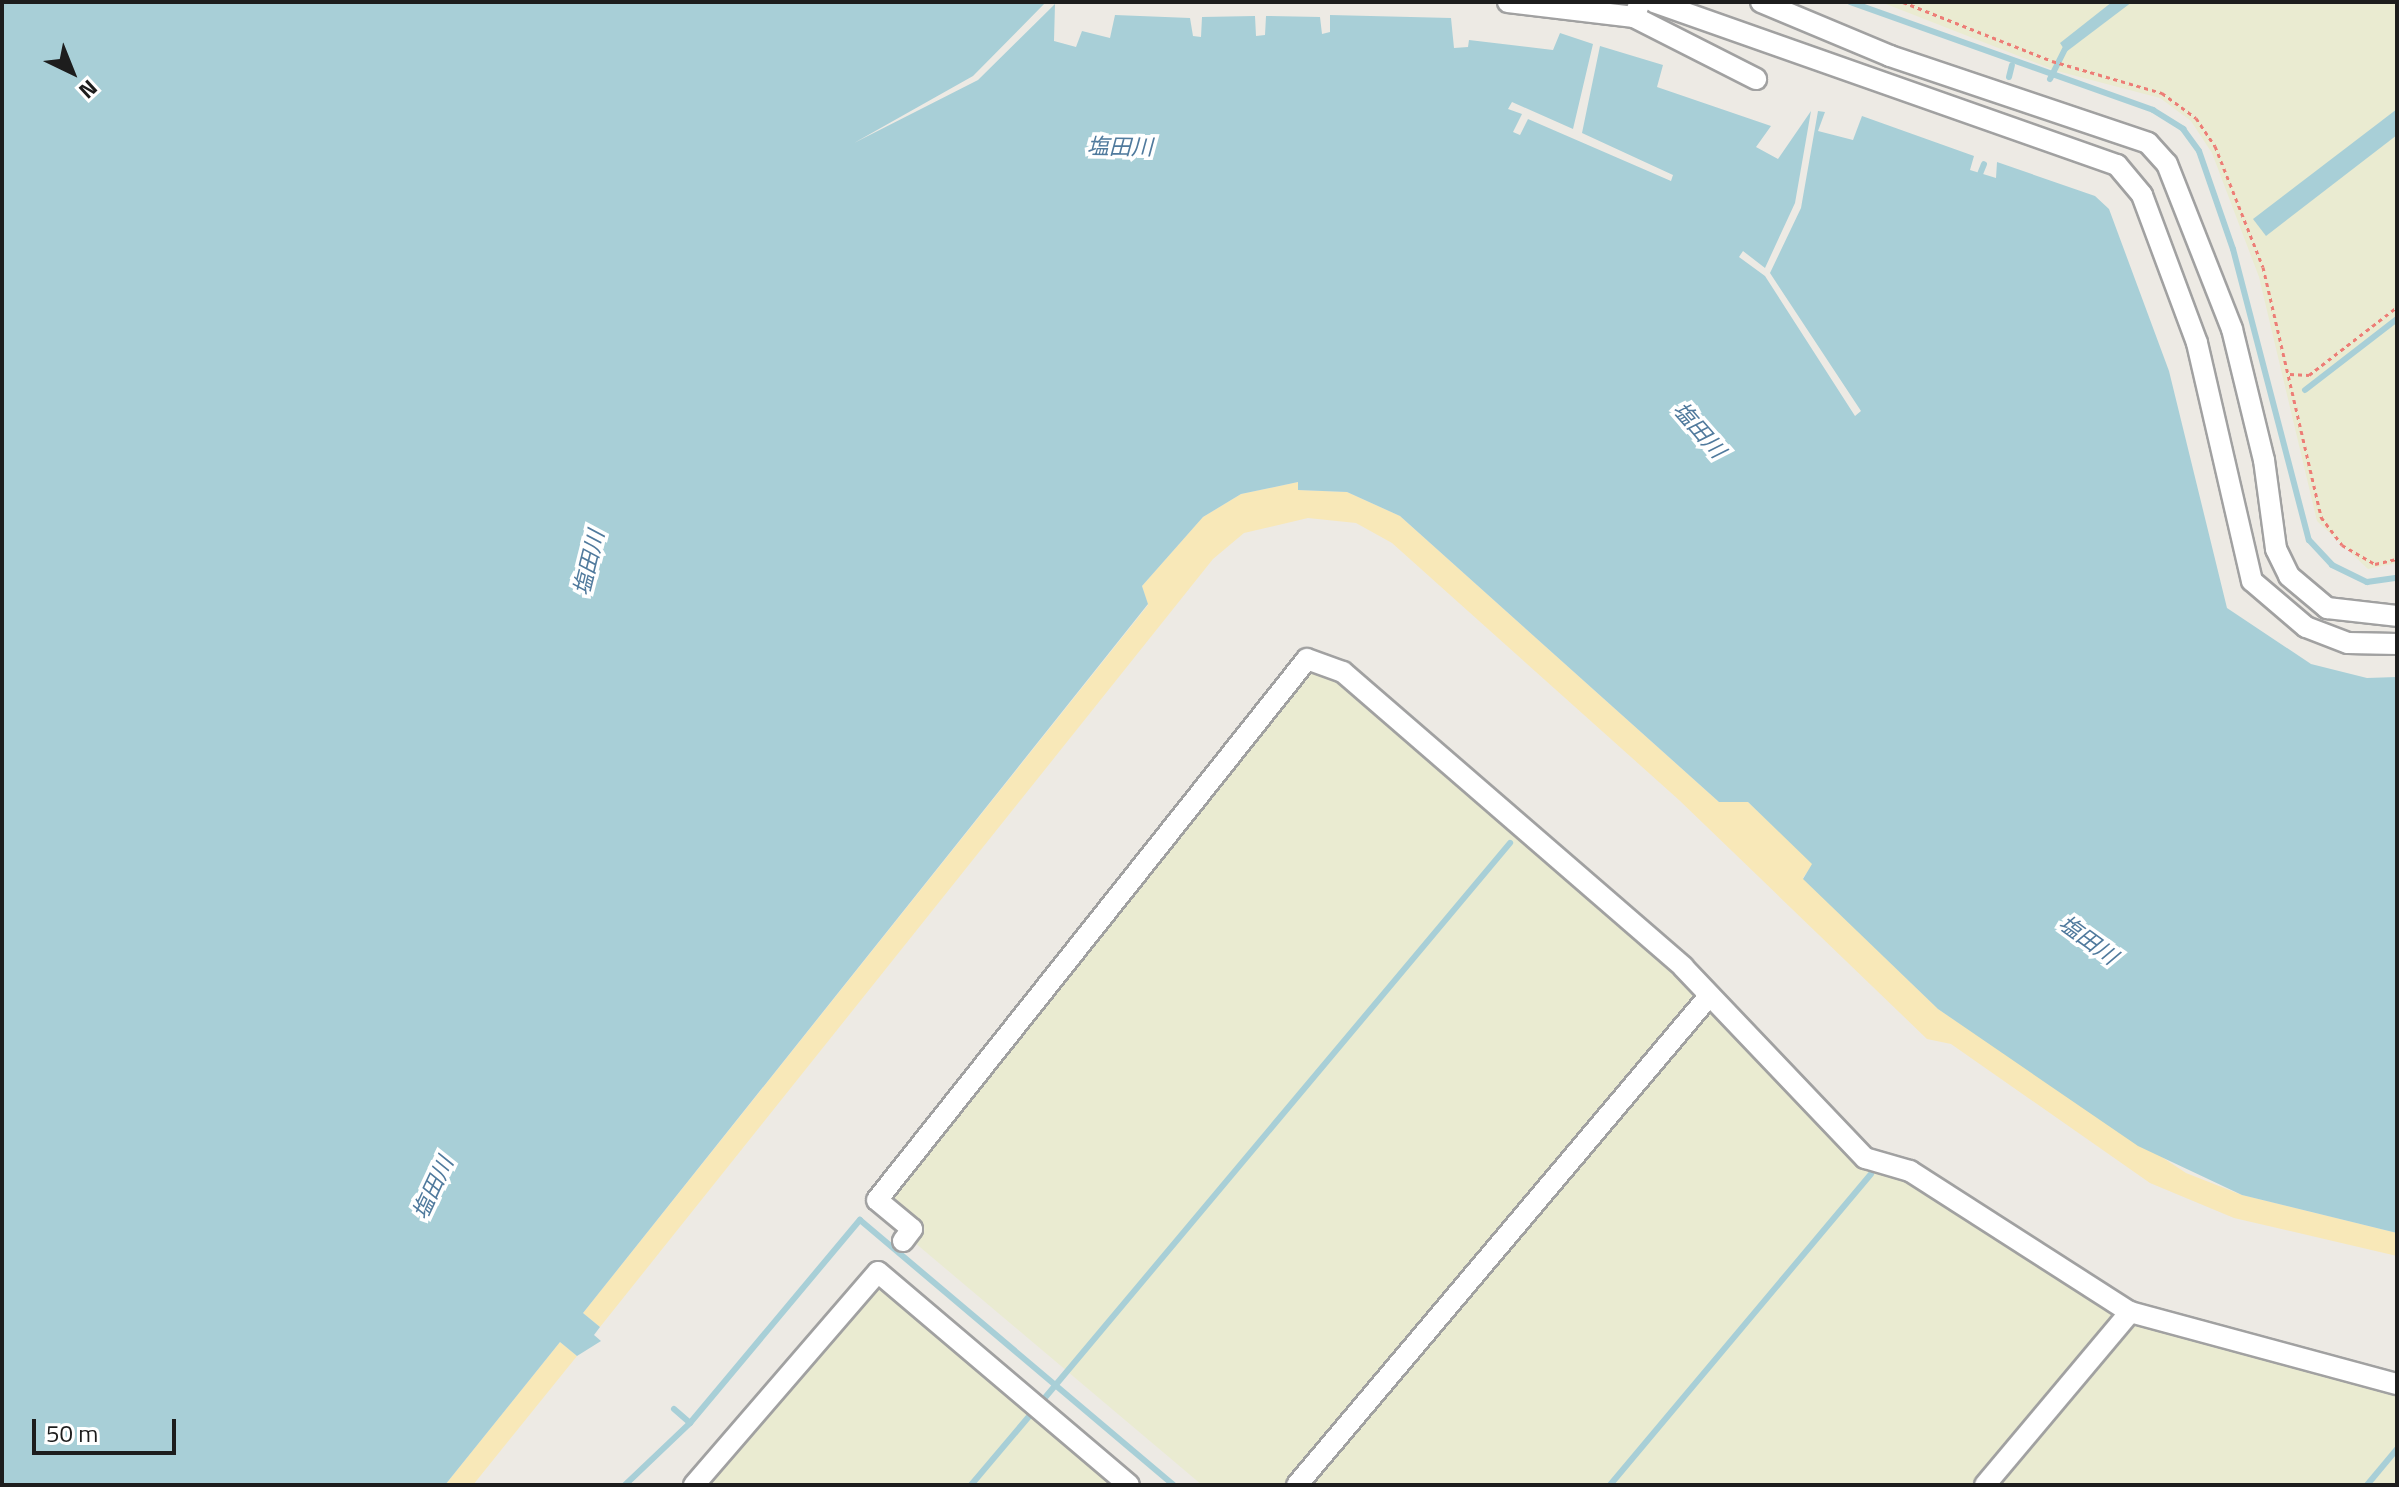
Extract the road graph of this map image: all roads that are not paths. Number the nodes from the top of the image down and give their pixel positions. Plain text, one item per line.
1 (1508, 2) edge
2 (1654, 2) edge
3 (1761, 2) edge
4 (1637, 10) edge
5 (1756, 79) dead end
6 (2397, 616) edge
7 (2397, 644) edge
8 (1709, 996) junction
9 (903, 1241) dead end
10 (2130, 1312) junction
11 (2397, 1384) edge
12 (694, 1485) edge
13 (1129, 1485) edge
14 (1297, 1485) edge
15 (1985, 1485) edge

1 - 4 street
2 - 7 street
3 - 6 street
4 - 5 street
8 - 9 street
8 - 10 street
8 - 14 street
10 - 11 street
10 - 15 street
12 - 13 street

